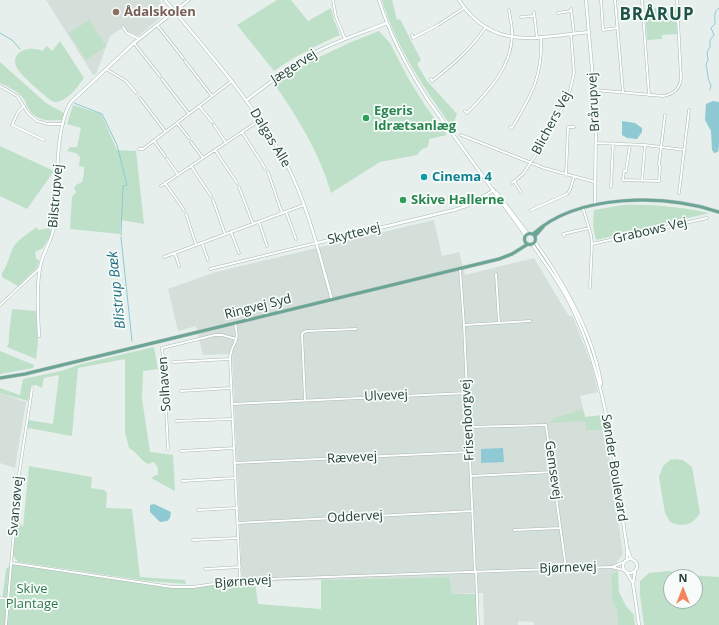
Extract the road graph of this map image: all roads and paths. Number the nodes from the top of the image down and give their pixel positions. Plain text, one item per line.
1 (165, 0) edge
2 (189, 0) edge
3 (333, 0) edge
4 (379, 0) edge
5 (459, 0) edge
6 (586, 0) edge
7 (601, 0) edge
8 (615, 0) edge
9 (642, 0) edge
10 (677, 0) edge
11 (464, 8) junction
12 (509, 10) dead end
13 (175, 11) junction
14 (534, 12) dead end
15 (558, 13) dead end
16 (534, 16) junction
17 (522, 17) dead end
18 (386, 23) junction
19 (157, 25) junction
20 (123, 27) dead end
21 (485, 28) junction
22 (618, 28) junction
23 (589, 32) junction
24 (572, 34) junction
25 (412, 35) dead end
26 (541, 37) junction
27 (512, 38) junction
28 (537, 38) junction
29 (139, 39) junction
30 (345, 39) junction
31 (134, 43) junction
32 (183, 58) dead end
33 (185, 61) dead end
34 (106, 69) junction
35 (160, 76) dead end
36 (162, 79) dead end
37 (431, 79) dead end
38 (232, 81) junction
39 (0, 86) edge
40 (595, 90) junction
41 (623, 92) junction
42 (136, 93) dead end
43 (649, 94) junction
44 (212, 96) junction
45 (140, 98) dead end
46 (247, 100) junction
47 (24, 106) junction
48 (199, 106) junction
49 (689, 110) dead end
50 (465, 111) dead end
51 (189, 114) junction
52 (665, 115) dead end
53 (260, 120) junction
54 (212, 122) dead end
55 (177, 123) junction
56 (63, 124) junction
57 (214, 126) dead end
58 (510, 127) dead end
59 (574, 128) dead end
60 (165, 131) junction
61 (242, 132) junction
62 (460, 135) dead end
63 (189, 138) dead end
64 (44, 140) dead end
65 (154, 141) junction
66 (191, 142) dead end
67 (226, 143) junction
68 (596, 143) junction
69 (613, 143) junction
70 (630, 144) junction
71 (645, 145) junction
72 (662, 147) junction
73 (139, 149) dead end
74 (215, 150) junction
75 (685, 150) junction
76 (165, 156) dead end
77 (203, 158) junction
78 (167, 159) dead end
79 (530, 163) junction
80 (191, 166) junction
81 (265, 168) dead end
82 (268, 172) dead end
83 (178, 174) junction
84 (566, 175) junction
85 (574, 177) junction
86 (642, 180) junction
87 (595, 182) junction
88 (165, 183) junction
89 (237, 183) dead end
90 (161, 186) dead end
91 (239, 187) dead end
92 (611, 187) dead end
93 (494, 190) junction
94 (520, 192) dead end
95 (679, 193) dead end
96 (211, 196) dead end
97 (213, 200) dead end
98 (595, 205) junction
99 (304, 206) junction
100 (583, 208) junction
101 (184, 210) dead end
102 (531, 210) dead end
103 (286, 212) junction
104 (719, 212) edge
105 (186, 214) dead end
106 (282, 214) junction
107 (707, 218) dead end
108 (259, 222) junction
109 (253, 224) junction
110 (589, 228) junction
111 (231, 232) junction
112 (225, 234) junction
113 (527, 235) junction
114 (534, 235) junction
115 (564, 236) dead end
116 (296, 239) dead end
117 (202, 243) junction
118 (317, 243) junction
119 (530, 243) junction
120 (592, 244) junction
121 (196, 245) junction
122 (267, 246) dead end
123 (175, 253) junction
124 (239, 253) dead end
125 (164, 257) dead end
126 (208, 260) dead end
127 (179, 266) dead end
128 (40, 268) junction
129 (210, 269) dead end
130 (460, 269) junction
131 (496, 274) dead end
132 (590, 287) dead end
133 (332, 300) junction
134 (0, 305) edge
135 (530, 321) dead end
136 (499, 322) junction
137 (235, 323) junction
138 (464, 325) junction
139 (356, 329) dead end
140 (39, 336) dead end
141 (236, 339) junction
142 (230, 359) junction
143 (174, 362) dead end
144 (0, 378) edge
145 (231, 388) junction
146 (32, 389) dead end
147 (181, 391) dead end
148 (467, 393) junction
149 (305, 400) junction
150 (232, 404) junction
151 (232, 419) junction
152 (176, 421) dead end
153 (468, 427) junction
154 (168, 448) dead end
155 (234, 448) junction
156 (181, 451) dead end
157 (470, 452) junction
158 (234, 463) junction
159 (554, 472) junction
160 (471, 476) junction
161 (235, 478) junction
162 (182, 481) dead end
163 (237, 508) junction
164 (198, 510) dead end
165 (473, 511) junction
166 (237, 523) junction
167 (561, 528) junction
168 (514, 530) dead end
169 (238, 538) junction
170 (192, 540) dead end
171 (627, 548) junction
172 (631, 559) junction
173 (627, 560) junction
174 (11, 562) junction
175 (624, 562) junction
176 (240, 567) junction
177 (611, 567) junction
178 (566, 568) junction
179 (205, 569) dead end
180 (624, 570) junction
181 (476, 572) junction
182 (634, 572) junction
183 (627, 573) junction
184 (240, 580) junction
185 (633, 584) junction
186 (0, 598) edge
187 (8, 599) junction
188 (6, 625) edge
189 (478, 625) edge
190 (639, 625) edge

1 - 13 street, Dalgas Alle
2 - 13 street, Bilstrupvej
3 - 30 street
4 - 18 street
5 - 11 street
6 - 23 street, Brårupvej
7 - 22 street
8 - 22 street
9 - 43 street
10 - 43 street
11 - 21 street
11 - 25 street
12 - 27 street
13 - 19 street, Bilstrupvej
13 - 38 street, Dalgas Alle
14 - 16 street
15 - 24 street, Blichers Vej
16 - 17 street
16 - 28 street
18 - 30 street, Jægervej
18 - 93 street
19 - 29 street, Bilstrupvej
19 - 32 street
20 - 29 street
21 - 27 street
21 - 37 street
22 - 41 street
23 - 24 street
23 - 40 street, Brårupvej
24 - 26 street
24 - 79 street, Blichers Vej
26 - 28 street
26 - 58 street
27 - 28 street
27 - 50 street
29 - 31 street, Bilstrupvej
30 - 46 street, Jægervej
31 - 34 street, Bilstrupvej
31 - 35 street
33 - 44 street
34 - 42 street
34 - 56 street, Bilstrupvej
36 - 51 street
38 - 44 street
38 - 46 street, Dalgas Alle
39 - 47 street
40 - 41 street
40 - 68 street, Brårupvej
41 - 43 street
44 - 48 street
45 - 60 street
46 - 53 street, Dalgas Alle
47 - 56 street
47 - 64 street
48 - 51 street
48 - 54 street
49 - 75 street
51 - 55 street
52 - 72 street
53 - 61 street
53 - 99 street, Dalgas Alle
55 - 60 street
55 - 63 street
56 - 128 street, Bilstrupvej
57 - 67 street
59 - 84 street
60 - 65 street
61 - 67 street
61 - 81 street
62 - 79 street
65 - 73 street
65 - 76 street
66 - 77 street
67 - 74 street
68 - 69 street
68 - 87 street, Brårupvej
69 - 70 street
69 - 92 street
70 - 71 street
70 - 86 street
71 - 72 street
71 - 86 street
72 - 75 street
72 - 86 street
74 - 77 street
74 - 89 street
75 - 95 street
77 - 80 street
78 - 83 street
79 - 84 street
79 - 94 street, Blichers Vej
80 - 83 street
80 - 96 street
82 - 106 street
83 - 88 street
84 - 85 street
85 - 87 street
85 - 102 street
87 - 98 street, Brårupvej
88 - 90 street
88 - 101 street
91 - 109 street
93 - 113 street
93 - 118 street, Skyttevej
97 - 112 street
98 - 100 main road
98 - 104 main road
99 - 103 street
99 - 118 street, Dalgas Alle
100 - 110 street
100 - 114 main road
103 - 106 street
103 - 116 street
105 - 121 street
106 - 108 street
107 - 120 street, Grabows Vej
108 - 109 street
108 - 122 street
109 - 111 street
110 - 115 street
110 - 120 street
111 - 112 street
111 - 124 street
112 - 117 street
113 - 114 main road
113 - 119 main road
114 - 119 main road
117 - 121 street
117 - 126 street
118 - 129 street, Skyttevej
118 - 133 street, Dalgas Alle
119 - 130 main road, Ringvej Syd
119 - 171 street, Sønder Boulevard
120 - 132 street
121 - 123 street
123 - 125 street
123 - 127 street
128 - 134 street
128 - 140 street, Bilstrupvej
130 - 133 main road, Ringvej Syd
130 - 138 street, Frisenborgvej
131 - 136 street
133 - 137 main road, Ringvej Syd
135 - 136 street
136 - 138 street
137 - 141 street
137 - 144 main road, Ringvej Syd
138 - 148 street, Frisenborgvej
139 - 149 street
141 - 142 street
141 - 154 street, Solhaven
142 - 143 street
142 - 145 street
145 - 147 street
145 - 150 street
146 - 174 street, Svansøvej
148 - 149 street, Ulvevej
148 - 153 street, Frisenborgvej
149 - 150 street, Ulvevej
150 - 151 street
151 - 152 street
151 - 155 street
153 - 157 street, Frisenborgvej
153 - 159 street, Gemsevej
155 - 156 street
155 - 158 street
157 - 158 street, Rævevej
157 - 160 street, Frisenborgvej
158 - 161 street
159 - 160 street
159 - 167 street, Gemsevej
160 - 165 street, Frisenborgvej
161 - 162 street
161 - 163 street
163 - 164 street
163 - 166 street
165 - 166 street, Oddervej
165 - 181 street, Frisenborgvej
166 - 169 street
167 - 168 street
167 - 178 street, Gemsevej
169 - 170 street
169 - 176 street
171 - 172 street, Sønder Boulevard
171 - 173 street, Sønder Boulevard
172 - 173 street
172 - 182 street
173 - 175 street
174 - 184 street, Bjørnevej
174 - 187 street, Svansøvej
175 - 177 street, Bjørnevej
175 - 180 street
176 - 179 street
176 - 184 street
177 - 178 street, Bjørnevej
177 - 180 street, Bjørnevej
178 - 181 street, Bjørnevej
180 - 183 street
181 - 184 street, Bjørnevej
181 - 189 street
182 - 183 street
182 - 185 street
183 - 185 street
185 - 190 street
186 - 187 street
187 - 188 street, Svansøvej

